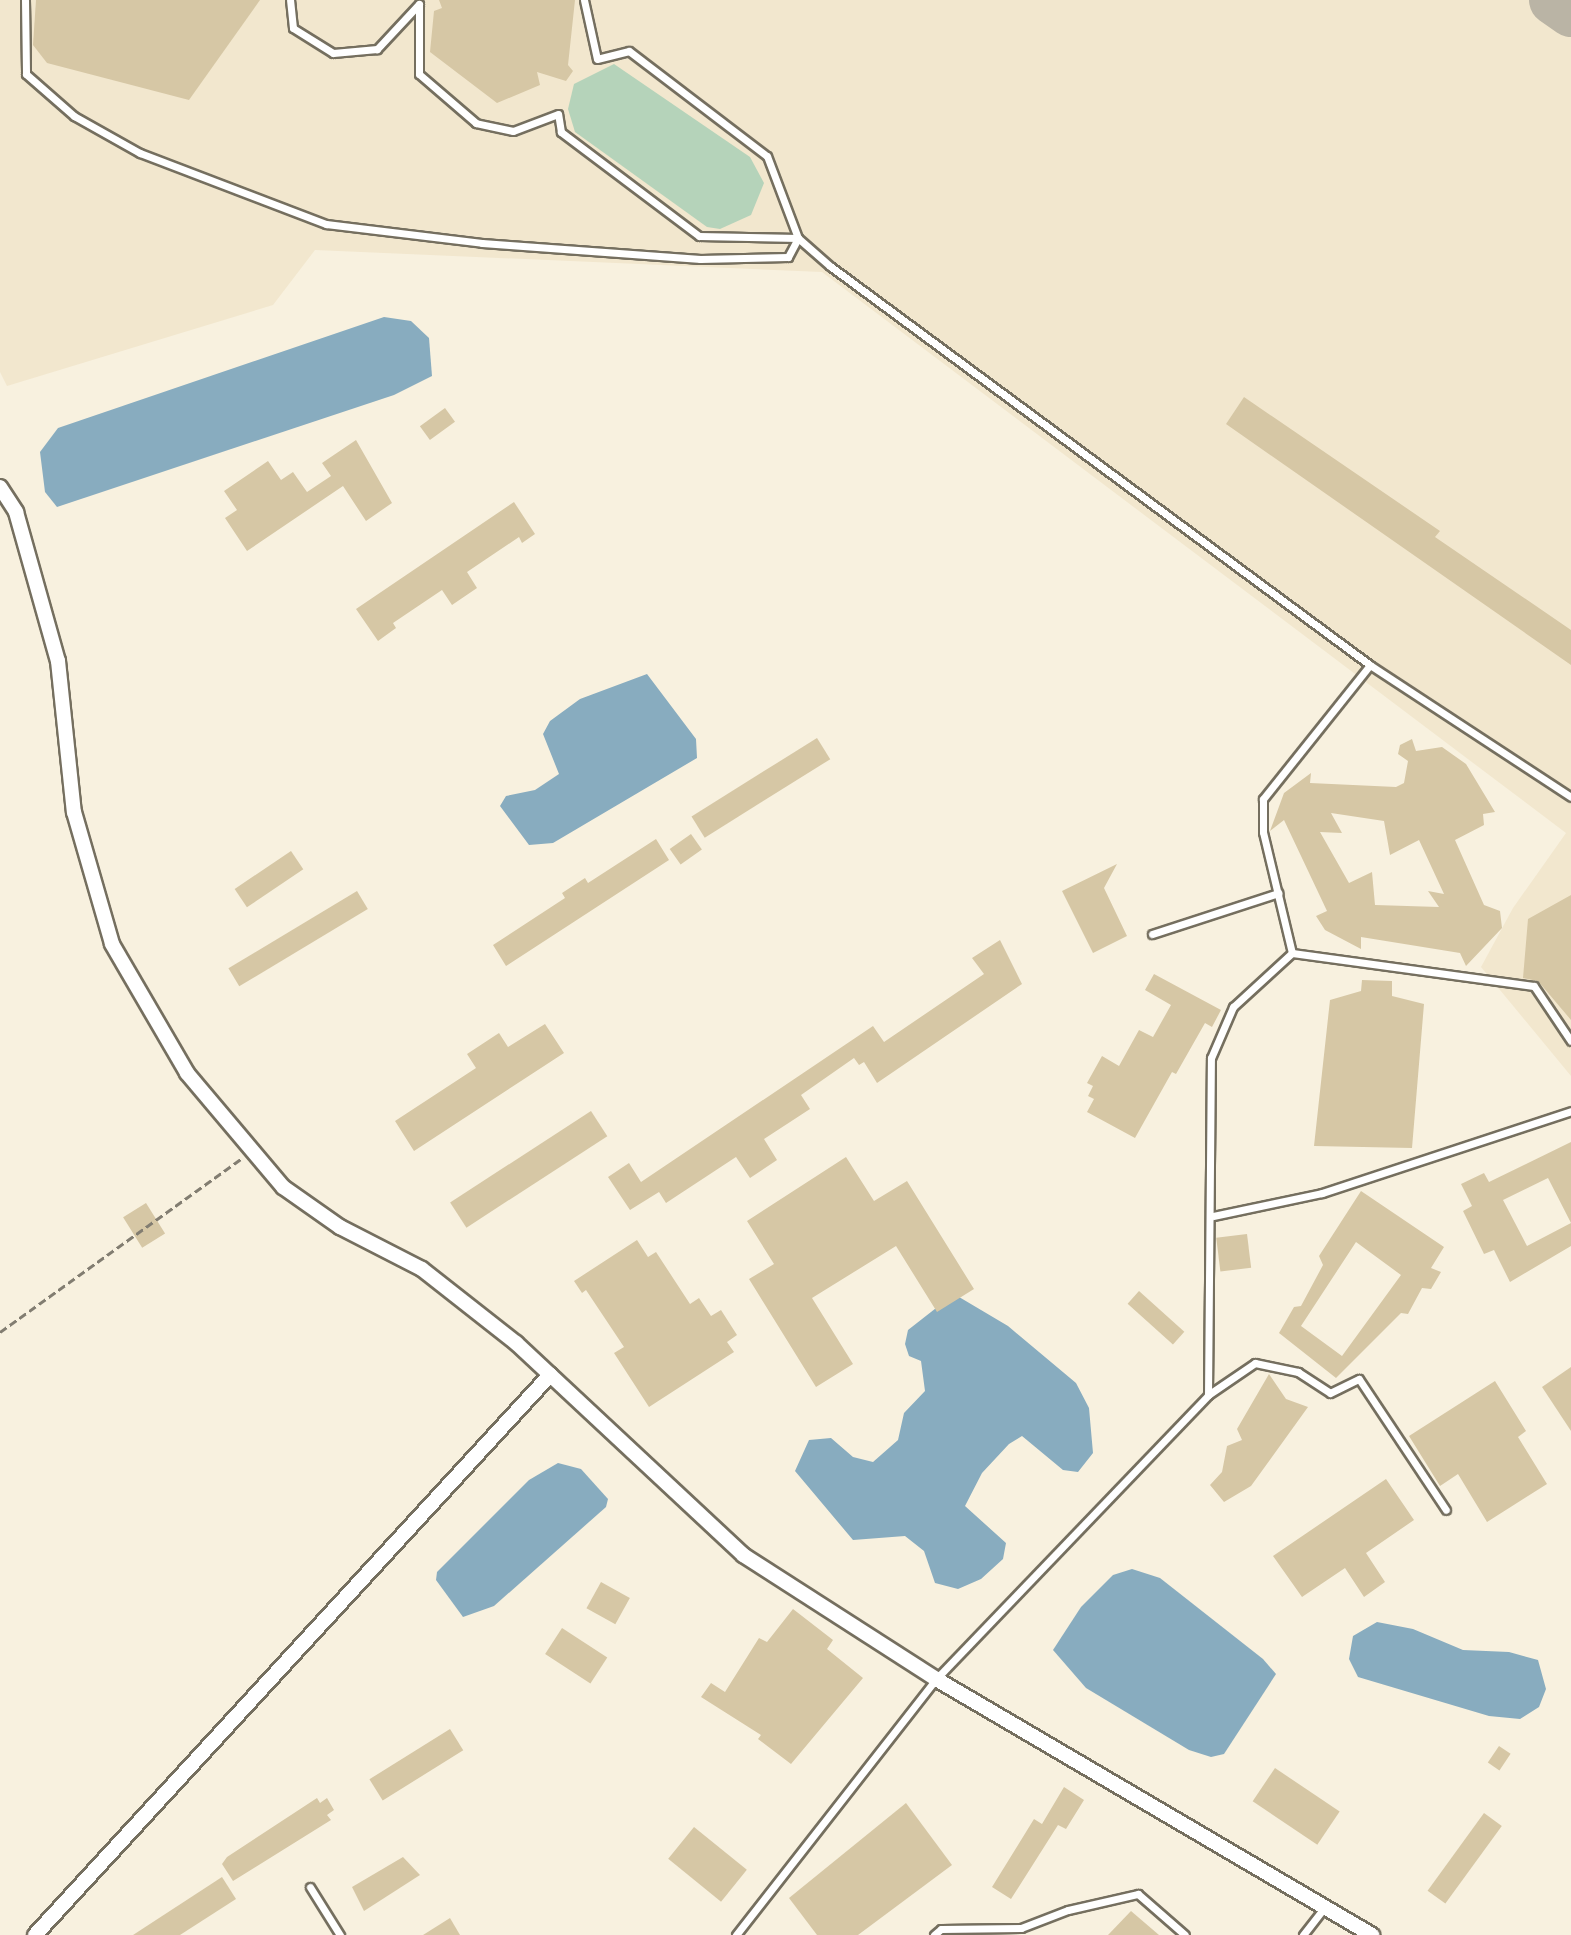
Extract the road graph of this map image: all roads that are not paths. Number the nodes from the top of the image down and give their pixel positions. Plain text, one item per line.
1 (25, 0) edge
2 (290, 0) edge
3 (584, 0) edge
4 (798, 238) junction
5 (0, 487) edge
6 (1370, 665) junction
7 (1571, 797) edge
8 (1278, 893) junction
9 (1152, 934) dead end
10 (1292, 953) junction
11 (1571, 1041) edge
12 (1571, 1111) edge
13 (1213, 1216) junction
14 (550, 1375) junction
15 (1208, 1395) junction
16 (1446, 1510) dead end
17 (936, 1679) junction
18 (310, 1887) dead end
19 (1324, 1908) junction
20 (35, 1935) edge
21 (340, 1935) edge
22 (736, 1935) edge
23 (934, 1935) edge
24 (1185, 1935) edge
25 (1303, 1935) edge
26 (1372, 1935) edge

1 - 4 lane
2 - 4 lane
3 - 4 lane
4 - 6 lane
5 - 14 street
6 - 7 lane
6 - 8 lane
8 - 9 lane
8 - 10 lane
10 - 11 lane
10 - 13 lane
12 - 13 lane
13 - 15 lane
14 - 17 street
14 - 20 street
15 - 16 lane
15 - 17 lane
17 - 19 street
17 - 22 lane
18 - 21 lane
19 - 25 lane
19 - 26 street
23 - 24 lane

